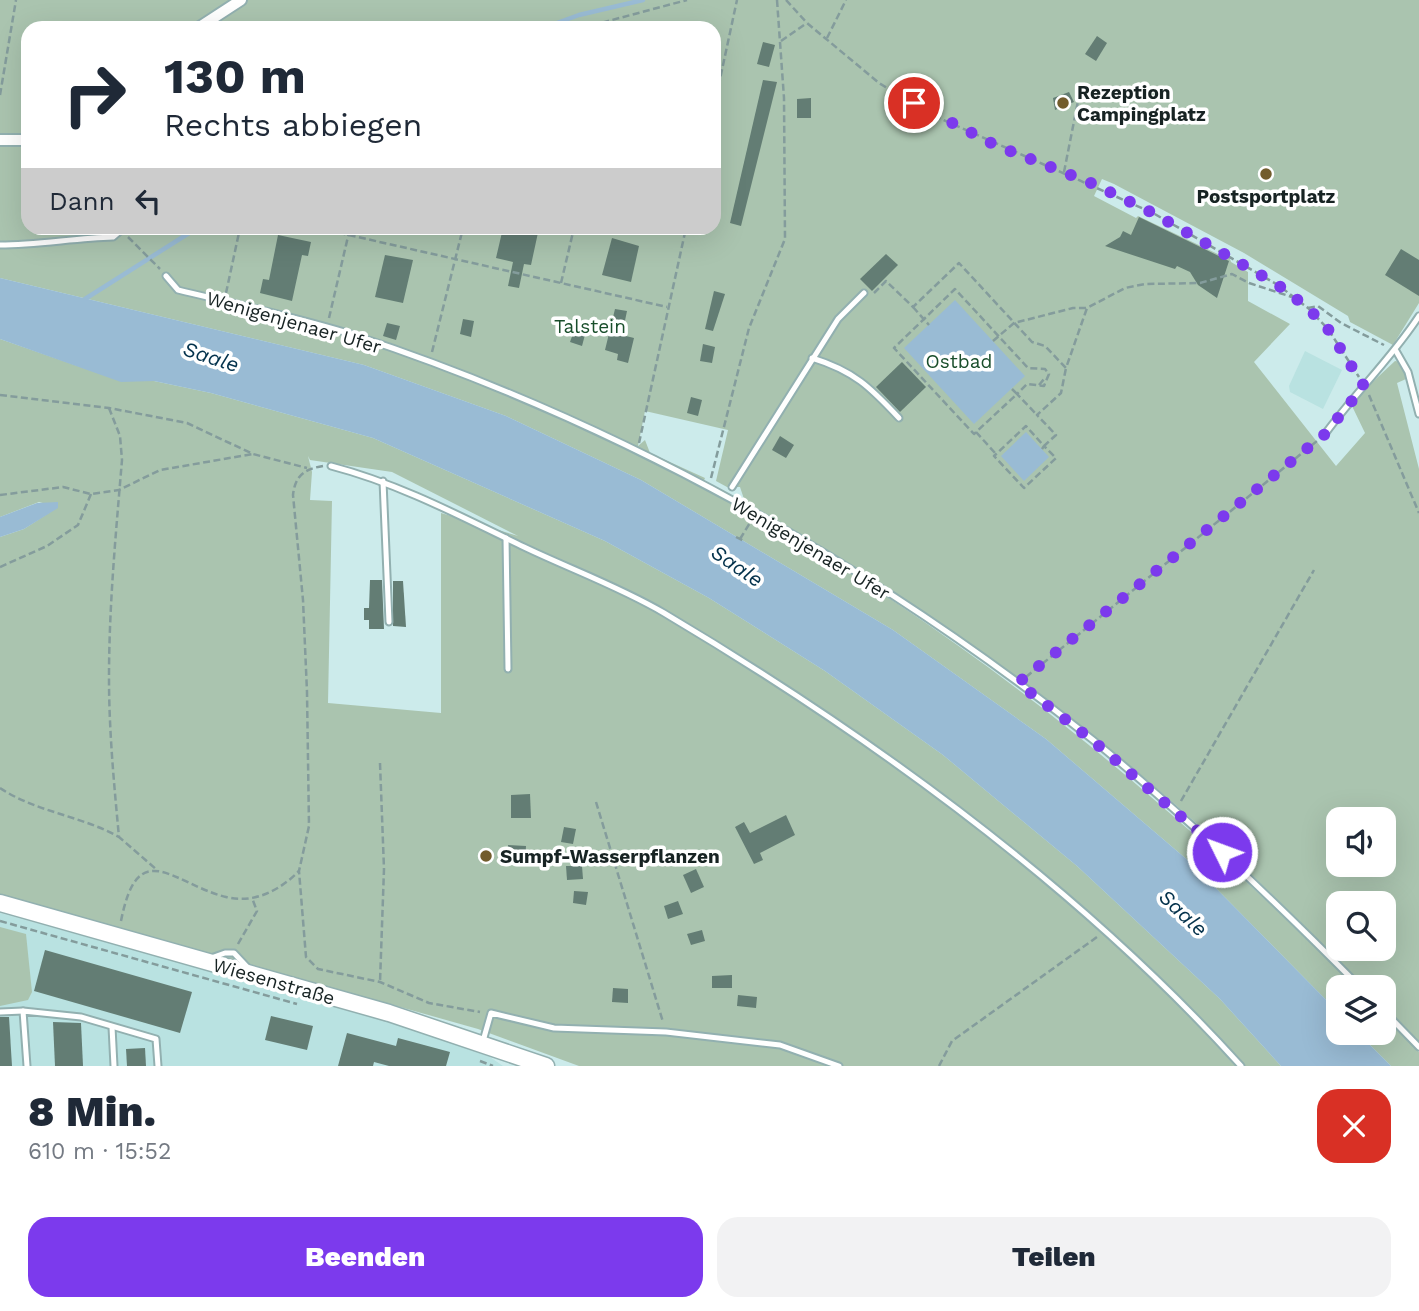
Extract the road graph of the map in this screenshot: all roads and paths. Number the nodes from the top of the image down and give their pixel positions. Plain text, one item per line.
1 (16, 0) edge
2 (240, 0) edge
3 (687, 0) edge
4 (737, 0) edge
5 (777, 0) edge
6 (786, 0) edge
7 (846, 0) edge
8 (208, 21) edge
9 (608, 21) edge
10 (807, 23) junction
11 (827, 39) junction
12 (780, 42) junction
13 (721, 74) edge
14 (1081, 86) dead end
15 (0, 95) edge
16 (0, 140) edge
17 (21, 140) edge
18 (1064, 172) junction
19 (115, 235) edge
20 (125, 235) edge
21 (238, 235) edge
22 (348, 235) edge
23 (352, 235) edge
24 (461, 235) edge
25 (572, 235) edge
26 (684, 235) edge
27 (0, 245) edge
28 (456, 260) junction
29 (153, 261) dead end
30 (166, 276) dead end
31 (561, 283) junction
32 (864, 293) joint
33 (1295, 298) junction
34 (224, 301) junction
35 (667, 307) junction
36 (913, 307) junction
37 (1087, 308) junction
38 (1308, 308) junction
39 (1419, 316) edge
40 (924, 320) junction
41 (1014, 324) junction
42 (929, 325) dead end
43 (327, 328) junction
44 (999, 335) junction
45 (993, 341) dead end
46 (1396, 351) junction
47 (812, 358) junction
48 (429, 362) junction
49 (1066, 368) junction
50 (1045, 378) dead end
51 (1040, 385) junction
52 (1364, 386) junction
53 (1012, 389) dead end
54 (1017, 394) junction
55 (0, 395) edge
56 (109, 408) junction
57 (1419, 414) edge
58 (1037, 415) junction
59 (899, 418) dead end
60 (976, 432) junction
61 (1325, 434) joint
62 (1043, 447) junction
63 (637, 448) dead end
64 (253, 454) junction
65 (996, 454) junction
66 (331, 466) joint
67 (310, 468) junction
68 (383, 481) junction
69 (708, 487) junction
70 (732, 487) dead end
71 (119, 490) junction
72 (91, 494) junction
73 (0, 495) edge
74 (757, 512) junction
75 (1419, 513) edge
76 (506, 538) junction
77 (740, 539) dead end
78 (0, 567) edge
79 (1314, 570) dead end
80 (389, 622) dead end
81 (508, 668) dead end
82 (1018, 683) junction
83 (380, 763) dead end
84 (0, 788) edge
85 (596, 802) dead end
86 (1176, 810) junction
87 (119, 837) junction
88 (157, 870) junction
89 (299, 871) junction
90 (252, 897) junction
91 (0, 903) edge
92 (0, 921) edge
93 (1105, 931) junction
94 (117, 937) junction
95 (234, 953) junction
96 (205, 962) junction
97 (252, 975) junction
98 (1348, 975) edge
99 (380, 982) junction
100 (307, 1006) dead end
101 (23, 1011) junction
102 (0, 1012) edge
103 (491, 1013) junction
104 (1396, 1023) edge
105 (112, 1027) junction
106 (666, 1032) junction
107 (1419, 1047) edge
108 (480, 1052) junction
109 (523, 1062) edge
110 (27, 1066) edge
111 (114, 1066) edge
112 (158, 1066) edge
113 (493, 1066) edge
114 (547, 1066) edge
115 (839, 1066) edge
116 (939, 1066) edge
117 (1241, 1066) edge

1 - 15 path
2 - 8 street
3 - 9 path
4 - 13 path
5 - 12 path
6 - 10 path
7 - 11 path
10 - 11 path
10 - 12 path
11 - 18 path
12 - 69 path
14 - 18 path
16 - 17 street
18 - 33 path
19 - 27 lane
20 - 29 path
21 - 34 path
22 - 43 path
23 - 28 path
24 - 28 path
25 - 31 path
26 - 35 path
28 - 31 path
28 - 48 path
30 - 34 lane, Wenigenjenaer Ufer
31 - 35 path
32 - 36 path
32 - 47 lane
33 - 37 path
33 - 38 path
34 - 43 lane, Wenigenjenaer Ufer
35 - 63 path
36 - 40 path
36 - 41 path
37 - 41 path
37 - 49 path
38 - 46 path
38 - 52 path
39 - 46 lane
40 - 42 path
40 - 44 path
40 - 60 path
41 - 44 path
41 - 49 path
43 - 48 lane, Wenigenjenaer Ufer
44 - 45 path
44 - 51 path
46 - 52 lane
46 - 57 lane
47 - 59 lane
47 - 70 lane
48 - 69 lane, Wenigenjenaer Ufer
49 - 58 path
50 - 51 path
51 - 54 path
52 - 61 lane
52 - 75 path
53 - 54 path
54 - 58 path
54 - 60 path
55 - 56 path
56 - 64 path
56 - 71 path
58 - 62 path
60 - 65 path
61 - 82 path
62 - 65 path
62 - 65 path
64 - 67 path
64 - 71 path
66 - 67 path
66 - 68 lane
67 - 89 path
68 - 76 lane
68 - 80 lane
69 - 74 lane, Wenigenjenaer Ufer
71 - 72 path
71 - 87 path
72 - 73 path
72 - 78 path
74 - 77 path
74 - 82 lane, Wenigenjenaer Ufer
76 - 81 lane
76 - 93 lane
79 - 86 path
82 - 86 lane, Wenigenjenaer Ufer
83 - 99 path
84 - 87 path
85 - 106 path
86 - 98 lane, Wenigenjenaer Ufer
87 - 88 path
88 - 90 path
88 - 94 path
89 - 90 path
89 - 99 path
90 - 95 path
91 - 94 street, Wiesenstraße
92 - 100 path
93 - 116 path
93 - 117 lane
94 - 96 street, Wiesenstraße
95 - 96 lane
95 - 97 lane
96 - 97 street, Wiesenstraße
97 - 108 street, Wiesenstraße
99 - 103 path
101 - 102 lane
101 - 105 lane
101 - 110 lane
103 - 106 lane
103 - 108 lane
104 - 107 lane
105 - 111 lane
105 - 112 lane
106 - 115 lane
108 - 109 street, Wiesenstraße
108 - 113 path
109 - 114 street, Wiesenstraße

